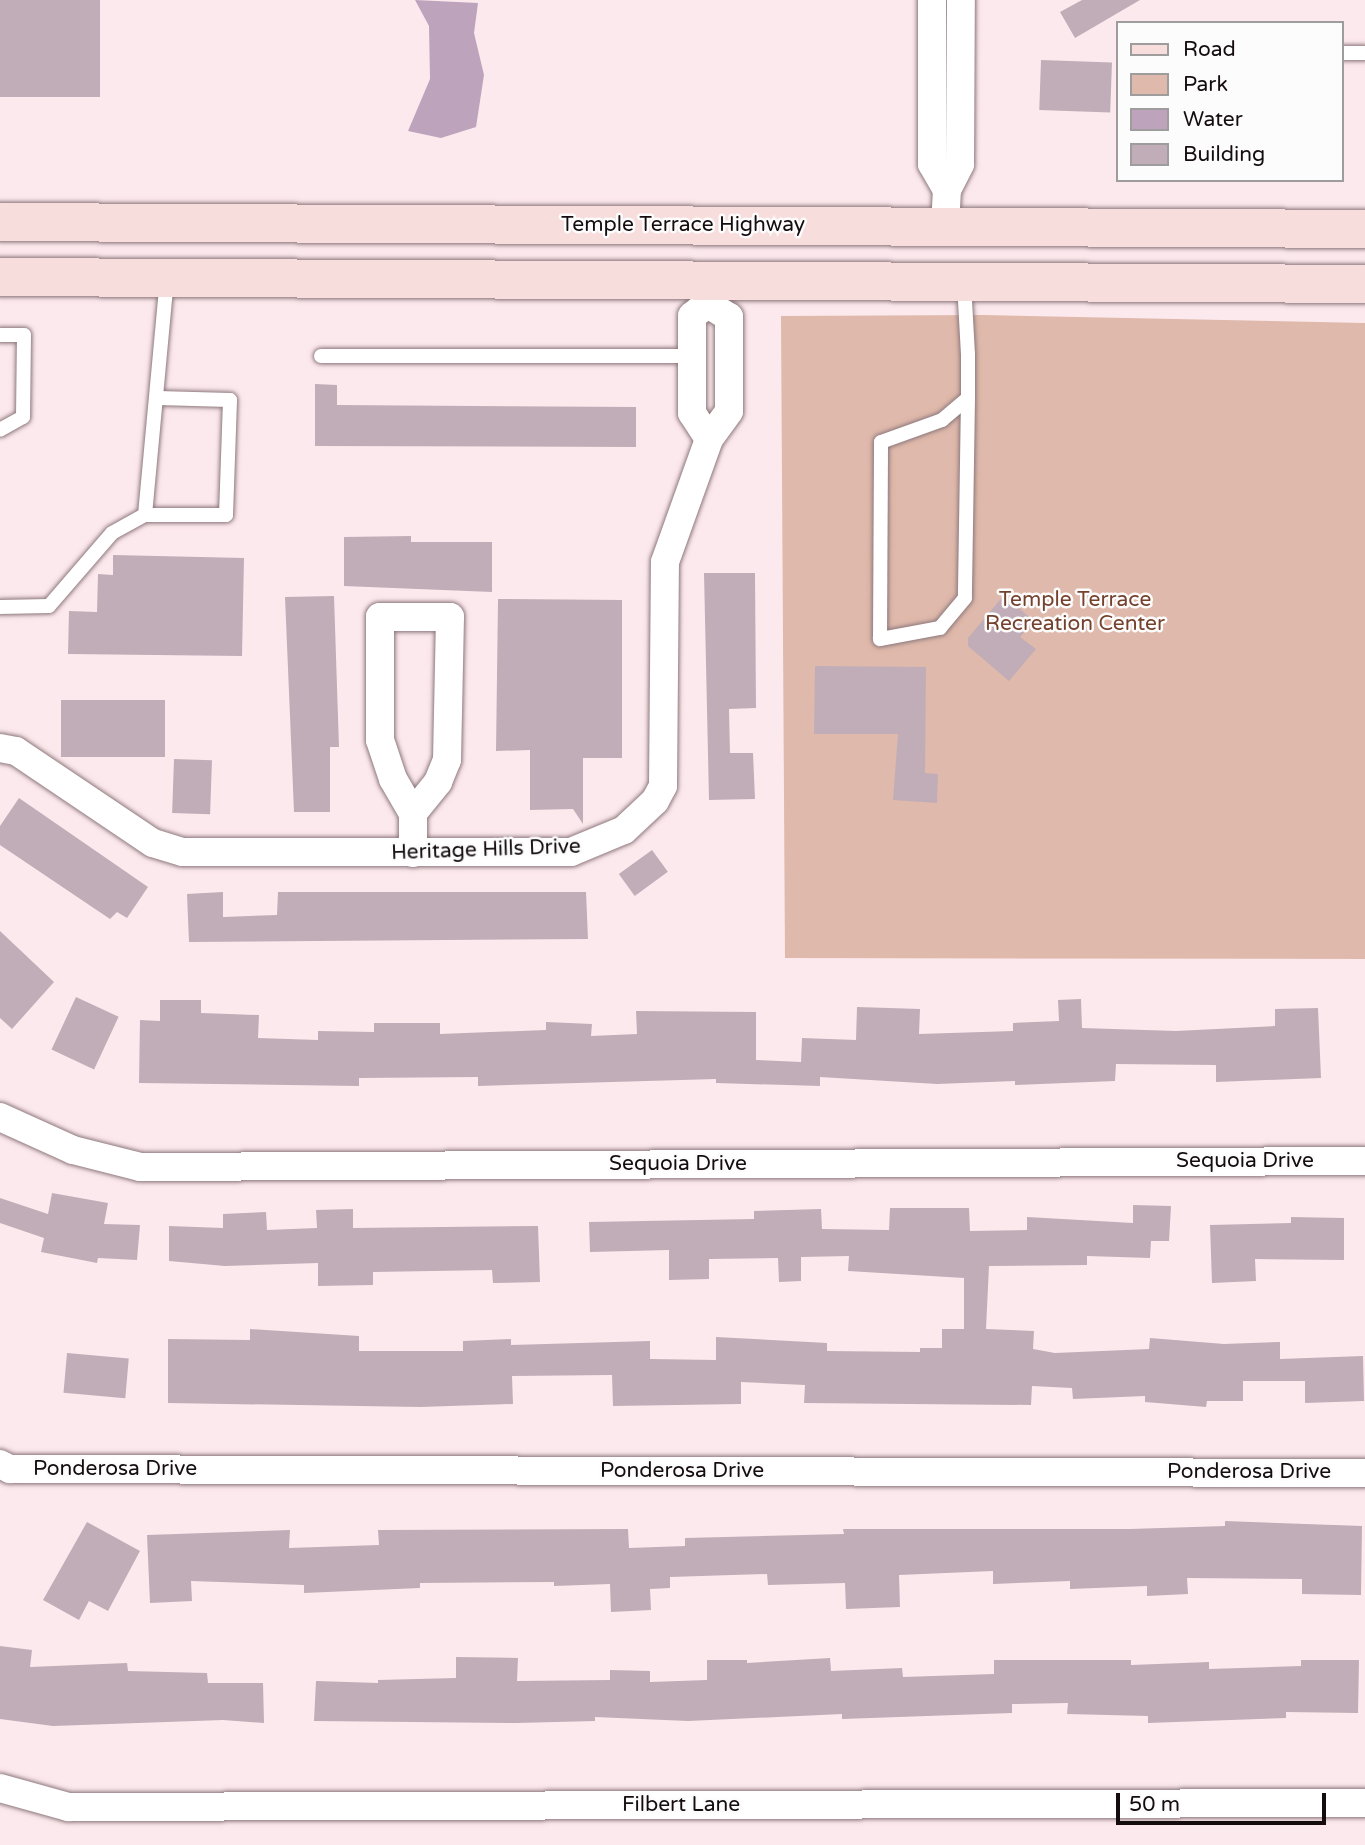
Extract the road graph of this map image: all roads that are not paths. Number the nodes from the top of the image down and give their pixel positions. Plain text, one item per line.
1 (932, 0) edge
2 (961, 0) edge
3 (1344, 53) edge
4 (1365, 53) edge
5 (947, 190) junction
6 (0, 222) edge
7 (945, 227) junction
8 (1365, 229) edge
9 (0, 277) edge
10 (167, 278) junction
11 (964, 282) junction
12 (1365, 284) edge
13 (706, 293) junction
14 (0, 335) edge
15 (321, 356) dead end
16 (692, 356) junction
17 (158, 398) junction
18 (968, 398) junction
19 (0, 430) edge
20 (709, 439) junction
21 (145, 516) junction
22 (0, 607) edge
23 (8, 750) edge
24 (413, 813) junction
25 (413, 853) junction
26 (0, 1117) edge
27 (1365, 1161) edge
28 (1365, 1473) edge
29 (3, 1475) edge
30 (0, 1788) edge
31 (1365, 1803) edge

1 - 5 street
2 - 5 street
3 - 4 lane
5 - 7 street
6 - 7 main road, Temple Terrace Highway
7 - 8 main road, Temple Terrace Highway
7 - 13 main road
9 - 10 main road
10 - 13 main road
10 - 17 lane
11 - 12 main road
11 - 13 main road
11 - 18 lane
13 - 16 street
13 - 20 street, Heritage Hills Drive
14 - 19 lane
15 - 16 lane
16 - 20 street
17 - 21 lane
17 - 21 lane
18 - 18 lane
20 - 25 street, Heritage Hills Drive
21 - 22 lane
23 - 25 street, Heritage Hills Drive
24 - 24 street
24 - 25 street
26 - 27 street, Sequoia Drive
28 - 29 street, Ponderosa Drive
30 - 31 street, Filbert Lane

